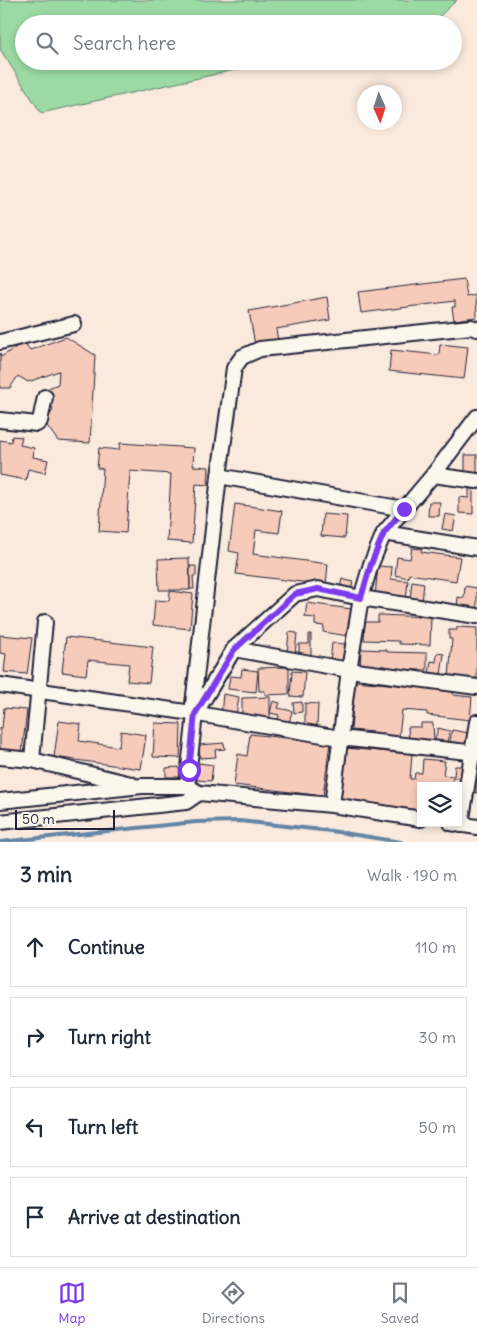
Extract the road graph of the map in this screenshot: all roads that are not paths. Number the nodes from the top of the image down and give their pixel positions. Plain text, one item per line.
1 (74, 324) dead end
2 (477, 329) edge
3 (0, 342) edge
4 (45, 397) dead end
5 (477, 417) edge
6 (0, 420) edge
7 (433, 475) junction
8 (219, 476) junction
9 (477, 481) edge
10 (404, 509) junction
11 (384, 533) junction
12 (477, 548) edge
13 (361, 598) junction
14 (477, 616) edge
15 (46, 622) dead end
16 (234, 650) junction
17 (349, 670) junction
18 (0, 685) edge
19 (477, 687) edge
20 (39, 691) junction
21 (194, 713) junction
22 (477, 722) edge
23 (340, 738) junction
24 (474, 753) edge
25 (0, 757) edge
26 (32, 760) junction
27 (142, 786) junction
28 (187, 786) junction
29 (199, 793) junction
30 (462, 800) edge
31 (0, 801) edge
32 (332, 805) junction
33 (417, 818) edge
34 (0, 822) edge
35 (462, 825) edge
36 (477, 827) edge

1 - 3 street
2 - 8 street
4 - 6 street
5 - 7 street
7 - 9 street
7 - 10 street
8 - 10 street
8 - 21 street
10 - 11 street
11 - 12 street
11 - 13 street
13 - 14 street
13 - 16 street
13 - 17 street
15 - 20 street
16 - 17 street
16 - 21 street
17 - 19 street
17 - 23 street
18 - 20 street
20 - 21 street
20 - 26 street
21 - 23 street
21 - 28 street
22 - 24 street
23 - 24 street
23 - 32 street
24 - 30 street
25 - 26 street
26 - 27 street
27 - 28 street
27 - 31 street
28 - 29 street
29 - 32 street
29 - 34 street
32 - 33 street
35 - 36 street

